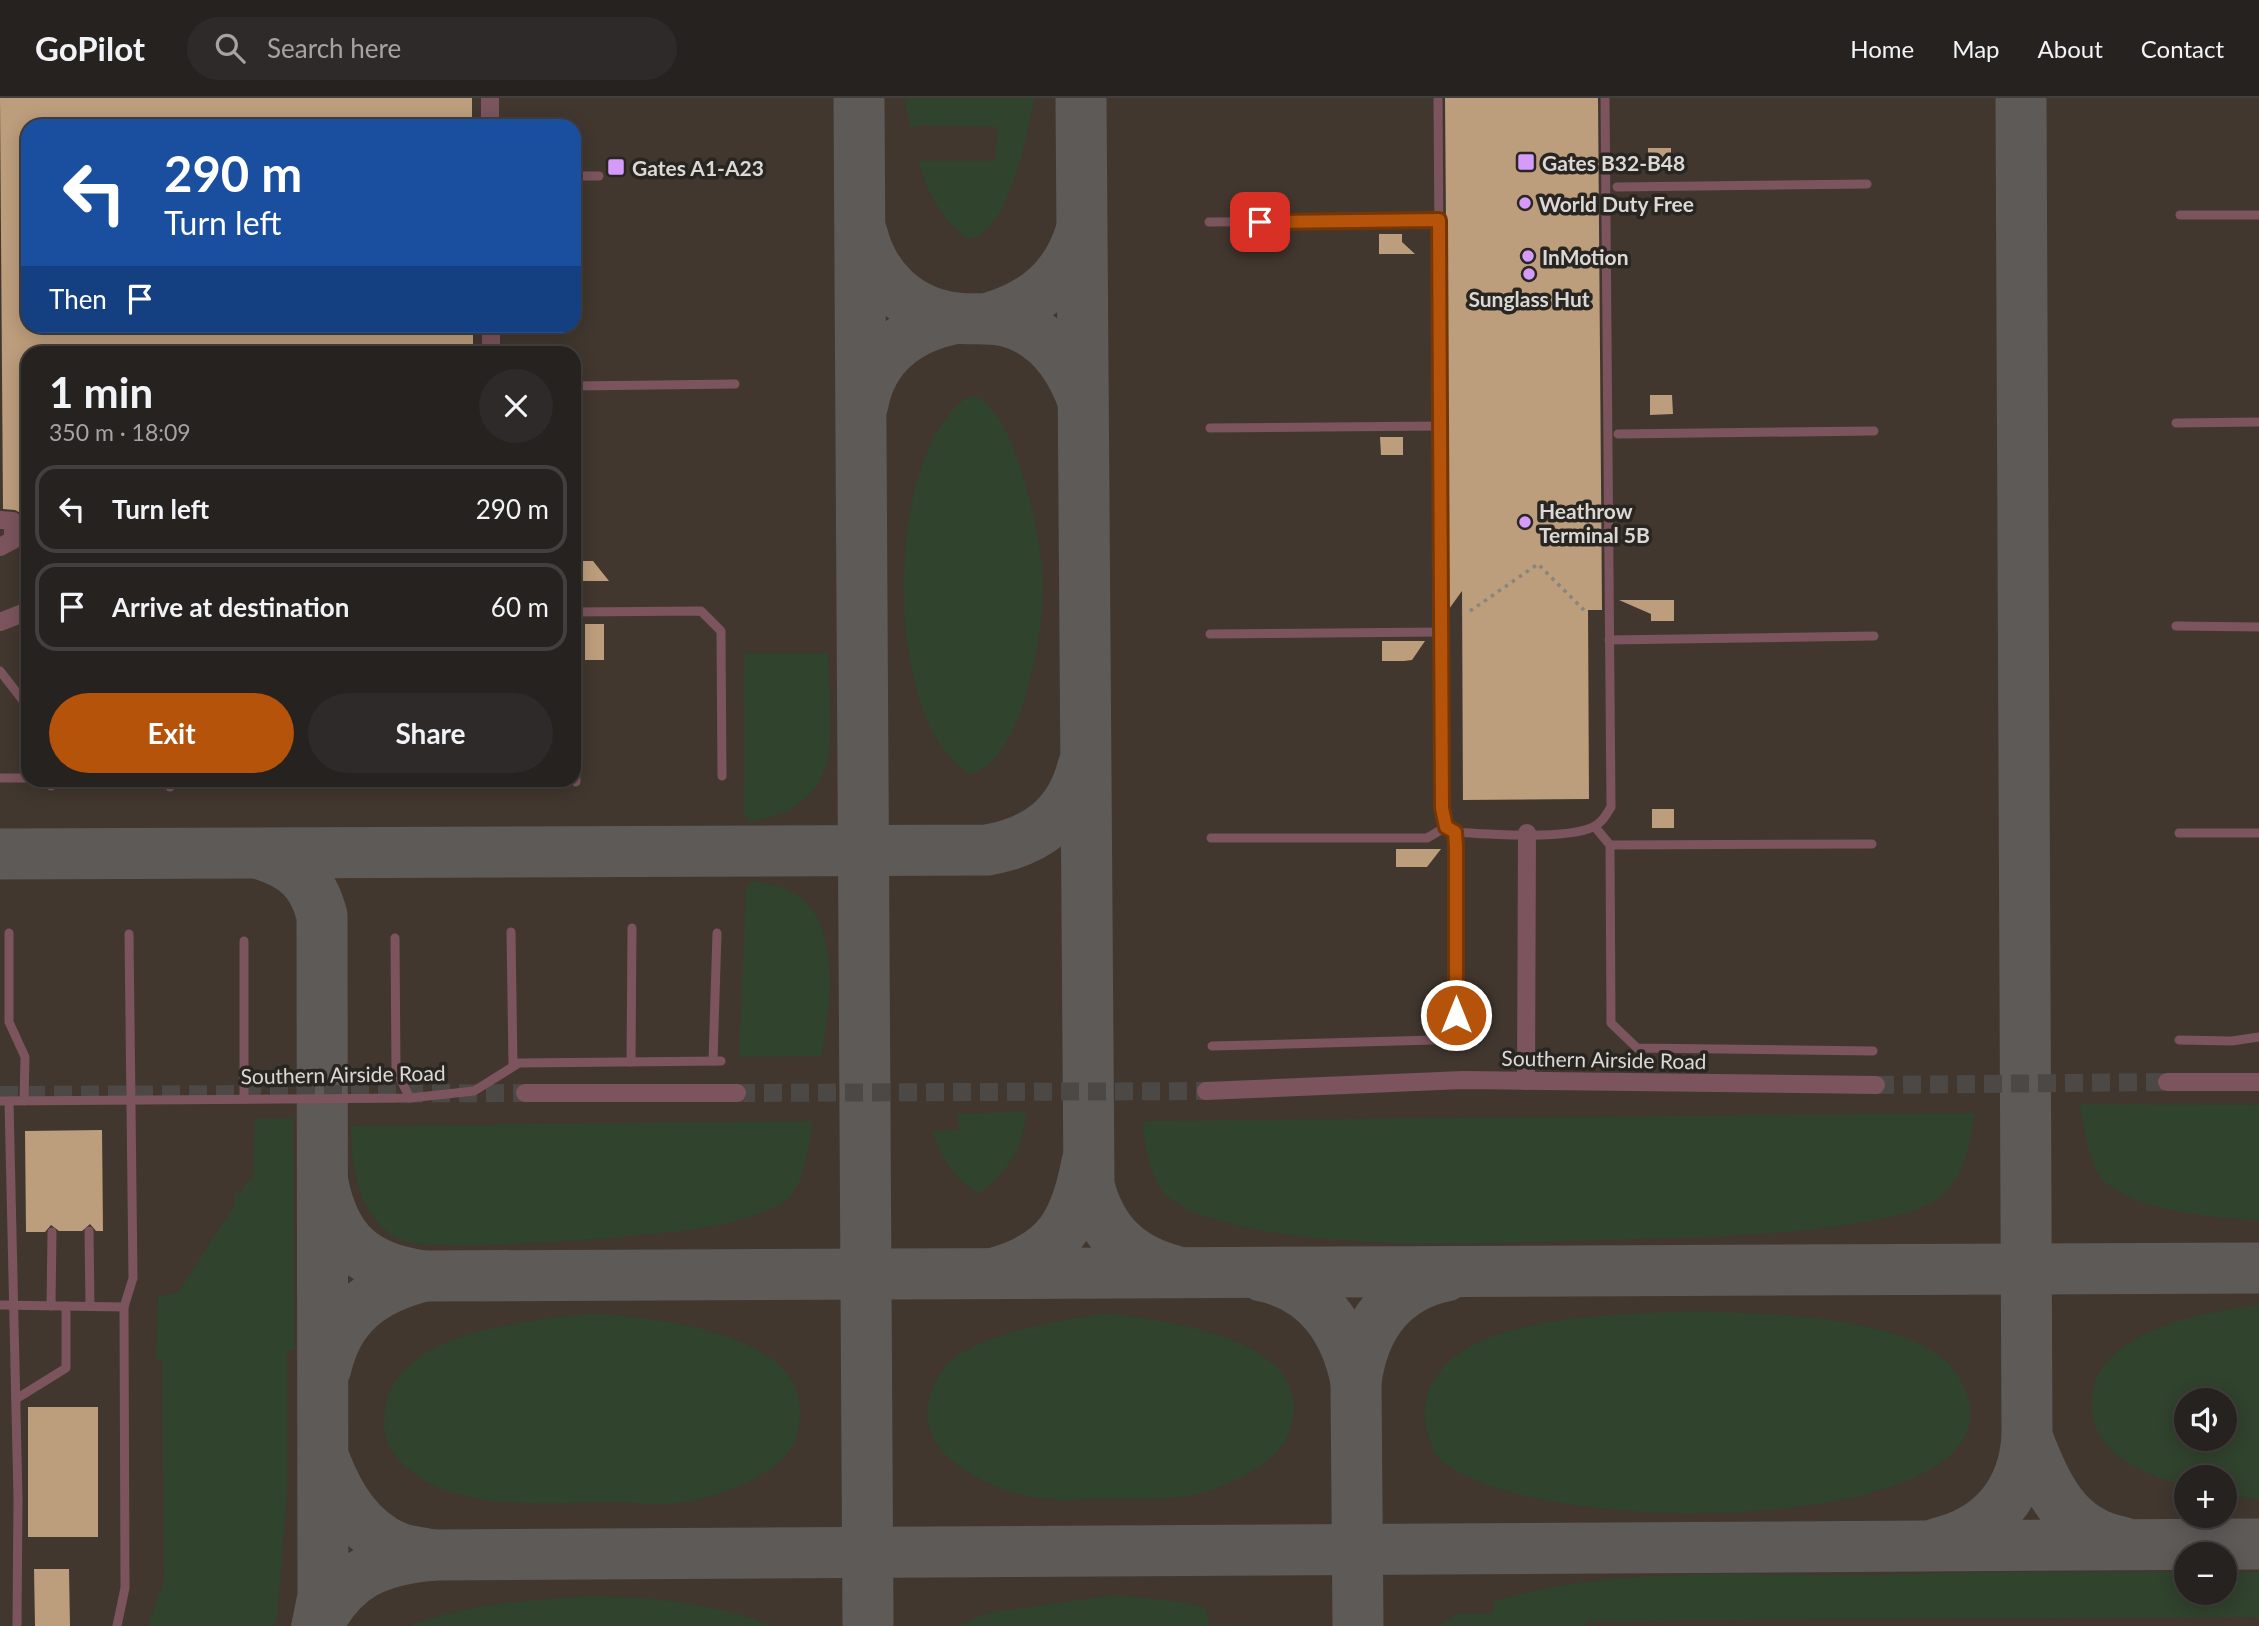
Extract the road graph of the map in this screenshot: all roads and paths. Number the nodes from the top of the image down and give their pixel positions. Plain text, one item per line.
1 (490, 98) edge
2 (1438, 98) edge
3 (1605, 98) edge
4 (490, 119) edge
5 (581, 176) edge
6 (599, 176) dead end
7 (1867, 184) dead end
8 (1617, 187) dead end
9 (2180, 215) dead end
10 (2259, 215) edge
11 (1439, 220) junction
12 (1209, 222) dead end
13 (735, 384) dead end
14 (581, 386) edge
15 (2259, 422) edge
16 (2176, 423) dead end
17 (1440, 426) junction
18 (1210, 428) dead end
19 (1874, 431) dead end
20 (1618, 434) dead end
21 (0, 520) edge
22 (0, 547) edge
23 (1584, 610) dead end
24 (1470, 611) dead end
25 (581, 612) edge
26 (21, 614) edge
27 (0, 622) edge
28 (2176, 626) dead end
29 (2259, 627) edge
30 (1441, 632) junction
31 (1210, 634) dead end
32 (1874, 636) dead end
33 (1609, 640) junction
34 (0, 671) edge
35 (21, 698) edge
36 (722, 776) dead end
37 (0, 778) edge
38 (21, 778) edge
39 (1595, 827) junction
40 (1450, 829) junction
41 (2259, 833) edge
42 (1527, 834) junction
43 (2179, 834) dead end
44 (1211, 838) dead end
45 (1872, 844) dead end
46 (1610, 845) junction
47 (632, 928) dead end
48 (511, 932) dead end
49 (9, 933) dead end
50 (717, 933) dead end
51 (129, 934) dead end
52 (395, 938) dead end
53 (244, 941) dead end
54 (2259, 1037) edge
55 (2179, 1040) dead end
56 (1212, 1045) dead end
57 (1873, 1051) dead end
58 (631, 1062) junction
59 (513, 1066) junction
60 (1526, 1081) junction
61 (2167, 1082) tunnel mouth
62 (2259, 1082) edge
63 (1876, 1085) tunnel mouth
64 (1206, 1091) tunnel mouth
65 (525, 1093) tunnel mouth
66 (737, 1093) tunnel mouth
67 (411, 1098) junction
68 (244, 1099) junction
69 (4, 1101) edge
70 (24, 1101) junction
71 (130, 1101) junction
72 (89, 1231) dead end
73 (52, 1232) dead end
74 (0, 1305) edge
75 (14, 1306) junction
76 (51, 1306) junction
77 (66, 1306) junction
78 (90, 1306) junction
79 (124, 1307) junction
80 (16, 1399) junction
81 (17, 1626) edge
82 (117, 1626) edge

1 - 4 street
2 - 11 lane
3 - 33 lane
5 - 6 lane
7 - 8 lane
9 - 10 lane
11 - 12 lane
11 - 17 lane
13 - 14 lane
15 - 16 lane
17 - 18 lane
17 - 30 lane
19 - 20 lane
21 - 22 street
23 - 24 path
25 - 36 lane
26 - 27 street
28 - 29 lane
30 - 31 lane
30 - 40 lane
32 - 33 lane
33 - 39 lane
34 - 35 lane
37 - 38 lane
39 - 42 lane
39 - 46 lane
40 - 42 lane
40 - 44 lane
40 - 56 lane
41 - 43 lane
42 - 60 street
45 - 46 lane
46 - 57 lane
47 - 58 lane
48 - 59 lane
49 - 70 lane
50 - 58 lane
51 - 71 lane
52 - 67 lane
53 - 68 lane
54 - 55 lane
58 - 59 lane
59 - 67 lane, Southern Airside Road
60 - 63 street, Southern Airside Road
60 - 64 street, Southern Airside Road
61 - 62 street
65 - 66 street
67 - 68 lane, Southern Airside Road
68 - 71 lane, Southern Airside Road
69 - 70 lane, Southern Airside Road
69 - 75 lane
70 - 71 lane, Southern Airside Road
71 - 79 lane
72 - 78 lane
73 - 76 lane
74 - 75 lane
75 - 76 lane
75 - 80 lane
76 - 77 lane
77 - 78 lane
77 - 80 lane
78 - 79 lane
79 - 82 lane
80 - 81 lane

